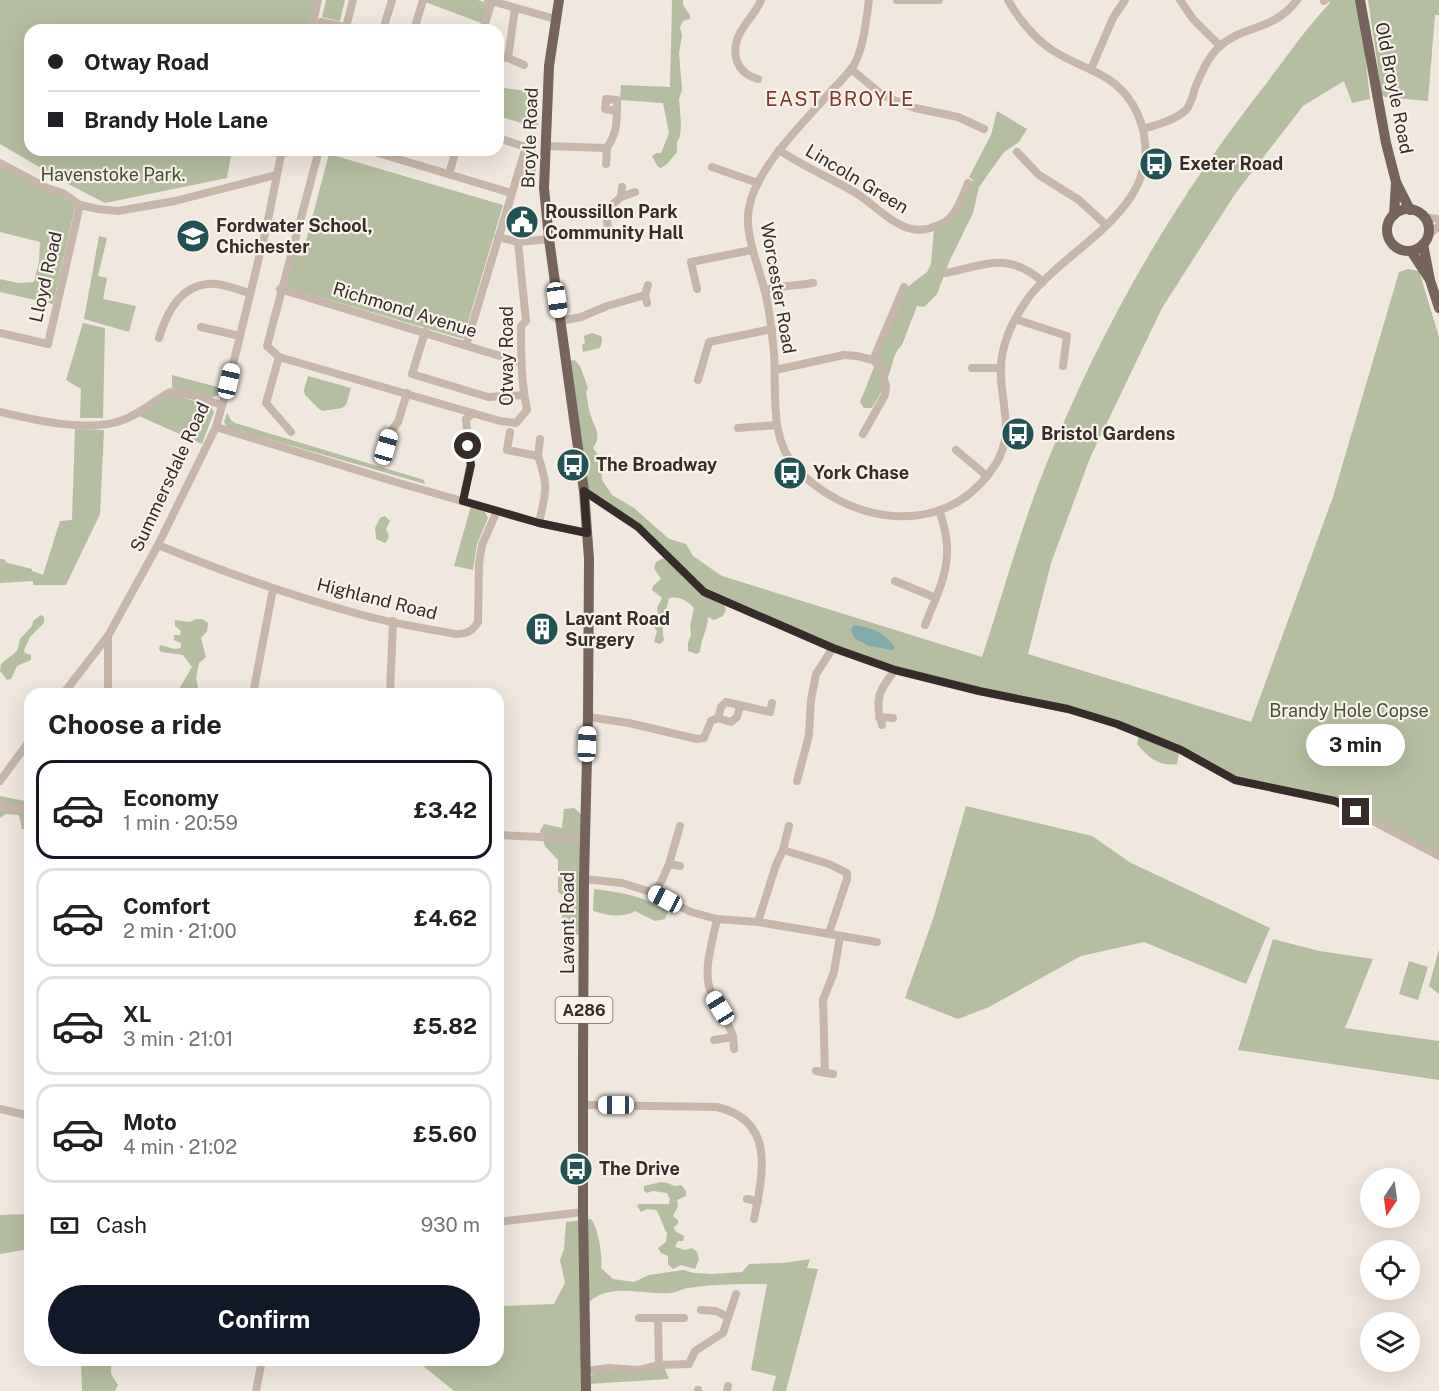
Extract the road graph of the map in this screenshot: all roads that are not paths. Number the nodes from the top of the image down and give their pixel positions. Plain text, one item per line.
1 (318, 0) edge
2 (353, 0) edge
3 (392, 0) edge
4 (423, 0) edge
5 (559, 0) edge
6 (761, 0) edge
7 (869, 0) edge
8 (897, 0) edge
9 (939, 0) edge
10 (1008, 0) edge
11 (1125, 0) edge
12 (1180, 0) edge
13 (1297, 0) edge
14 (1360, 0) edge
15 (490, 1) edge
16 (515, 8) junction
17 (555, 19) junction
18 (321, 22) dead end
19 (312, 24) edge
20 (331, 24) edge
21 (347, 24) edge
22 (385, 24) edge
23 (416, 24) edge
24 (484, 24) edge
25 (1220, 46) junction
26 (504, 54) edge
27 (504, 58) edge
28 (524, 65) dead end
29 (851, 69) junction
30 (1091, 69) junction
31 (758, 79) dead end
32 (617, 111) dead end
33 (984, 129) dead end
34 (1143, 129) junction
35 (504, 140) edge
36 (545, 146) junction
37 (607, 148) junction
38 (779, 150) junction
39 (1017, 152) dead end
40 (281, 156) edge
41 (317, 156) edge
42 (392, 156) edge
43 (454, 156) edge
44 (0, 163) edge
45 (606, 164) dead end
46 (712, 167) dead end
47 (449, 174) junction
48 (276, 175) junction
49 (1396, 182) junction
50 (758, 183) junction
51 (968, 183) dead end
52 (622, 187) dead end
53 (634, 192) dead end
54 (511, 193) junction
55 (621, 197) junction
56 (80, 205) junction
57 (606, 210) junction
58 (1410, 210) junction
59 (1394, 214) junction
60 (546, 215) junction
61 (1424, 217) junction
62 (1439, 219) edge
63 (1106, 225) junction
64 (1439, 225) edge
65 (608, 228) dead end
66 (498, 237) junction
67 (549, 239) junction
68 (1426, 240) junction
69 (518, 242) junction
70 (752, 250) junction
71 (1411, 251) junction
72 (946, 273) dead end
73 (1430, 280) junction
74 (1043, 282) junction
75 (813, 283) dead end
76 (648, 285) dead end
77 (904, 287) dead end
78 (697, 289) dead end
79 (280, 290) junction
80 (765, 290) junction
81 (250, 293) junction
82 (1439, 308) edge
83 (1015, 319) junction
84 (560, 321) junction
85 (201, 327) dead end
86 (772, 329) junction
87 (424, 332) junction
88 (0, 333) edge
89 (240, 336) junction
90 (159, 338) dead end
91 (466, 345) junction
92 (279, 357) junction
93 (873, 360) junction
94 (520, 362) junction
95 (1064, 366) dead end
96 (972, 368) dead end
97 (1000, 368) junction
98 (775, 370) junction
99 (698, 380) dead end
100 (407, 393) junction
101 (524, 394) junction
102 (222, 405) junction
103 (0, 412) edge
104 (473, 413) junction
105 (777, 425) junction
106 (216, 427) junction
107 (738, 428) dead end
108 (291, 432) dead end
109 (510, 432) dead end
110 (863, 434) dead end
111 (540, 439) dead end
112 (956, 450) dead end
113 (538, 456) junction
114 (382, 460) dead end
115 (987, 476) junction
116 (584, 491) junction
117 (463, 501) junction
118 (939, 510) junction
119 (497, 511) junction
120 (539, 523) junction
121 (587, 533) junction
122 (158, 545) junction
123 (895, 581) dead end
124 (273, 589) junction
125 (936, 598) junction
126 (393, 621) junction
127 (925, 625) dead end
128 (108, 636) junction
129 (833, 648) junction
130 (895, 670) junction
131 (68, 688) edge
132 (108, 688) edge
133 (254, 688) edge
134 (390, 688) edge
135 (772, 703) dead end
136 (740, 706) junction
137 (588, 717) junction
138 (718, 718) junction
139 (893, 718) dead end
140 (659, 720) dead end
141 (657, 729) junction
142 (24, 748) edge
143 (0, 781) edge
144 (797, 781) dead end
145 (0, 805) edge
146 (24, 809) edge
147 (680, 826) dead end
148 (789, 826) dead end
149 (504, 835) edge
150 (585, 839) junction
151 (783, 850) junction
152 (1439, 856) edge
153 (669, 864) junction
154 (680, 866) dead end
155 (584, 879) junction
156 (654, 893) junction
157 (717, 919) junction
158 (758, 922) junction
159 (829, 933) junction
160 (840, 936) junction
161 (876, 942) dead end
162 (732, 1037) junction
163 (714, 1040) dead end
164 (734, 1049) dead end
165 (825, 1072) dead end
166 (583, 1105) junction
167 (0, 1109) edge
168 (24, 1115) edge
169 (747, 1199) dead end
170 (758, 1201) junction
171 (583, 1212) junction
172 (754, 1220) dead end
173 (504, 1221) edge
174 (736, 1294) dead end
175 (701, 1310) dead end
176 (728, 1317) junction
177 (639, 1318) dead end
178 (658, 1318) junction
179 (684, 1318) dead end
180 (659, 1365) junction
181 (261, 1366) edge
182 (586, 1371) junction
183 (256, 1391) edge
184 (586, 1391) edge

1 - 19 street
2 - 21 street
3 - 22 street
4 - 23 street
5 - 17 main road, Broyle Road / A286
6 - 31 street
7 - 29 street, Worcester Road
8 - 9 street
10 - 30 street, Worcester Road
11 - 30 street
12 - 25 street
13 - 25 street
14 - 49 main road, Old Broyle Road
15 - 16 street
15 - 24 street
16 - 17 street
16 - 26 street
17 - 36 main road, Broyle Road / A286
18 - 20 street
25 - 34 street
27 - 28 street
29 - 33 street
29 - 38 street, Worcester Road
30 - 34 street, Worcester Road
32 - 37 street
34 - 63 street, Worcester Road
35 - 54 street
36 - 37 street
36 - 60 main road, Broyle Road / A286
37 - 45 street
38 - 50 street, Worcester Road
38 - 51 street, Lincoln Green
39 - 63 street
40 - 48 street, Summersdale Road
41 - 79 street
42 - 47 street
43 - 47 street
44 - 56 street
46 - 50 street
47 - 54 street
48 - 56 street
48 - 81 street, Summersdale Road
49 - 58 main road, Old Broyle Road
49 - 59 main road, Old Broyle Road
50 - 70 street, Worcester Road
52 - 55 street
53 - 55 street
54 - 66 street
55 - 57 street
56 - 88 street, Lloyd Road
57 - 60 street
57 - 65 street
58 - 59 main road
58 - 61 main road
59 - 71 main road
60 - 67 main road, Broyle Road / A286
61 - 62 street
61 - 68 main road
63 - 74 street, Worcester Road
64 - 68 street
66 - 69 street
66 - 91 street
67 - 69 street
67 - 84 main road, Broyle Road / A286
68 - 71 main road
68 - 73 main road
69 - 94 street, Otway Road
70 - 78 street
70 - 80 street, Worcester Road
71 - 73 main road
72 - 74 street
73 - 82 main road
74 - 83 street, Worcester Road
75 - 80 street
76 - 84 street
77 - 93 street
79 - 87 street, Richmond Avenue
79 - 92 street
80 - 86 street, Worcester Road
81 - 89 street, Summersdale Road
81 - 90 street
83 - 95 street
83 - 97 street, Worcester Road
84 - 116 main road, Broyle Road / A286
85 - 89 street
86 - 98 street, Worcester Road
86 - 99 street
87 - 91 street, Richmond Avenue
87 - 101 street
89 - 102 street, Summersdale Road
91 - 94 street, Richmond Avenue
92 - 100 street, Otway Road
92 - 108 street
93 - 98 street
93 - 110 street
94 - 101 street, Otway Road
96 - 97 street
97 - 115 street, Worcester Road
98 - 105 street, Worcester Road
100 - 104 street, Otway Road
100 - 114 street
101 - 104 street, Otway Road
102 - 103 street
102 - 106 street, Summersdale Road
104 - 117 street, Otway Road
105 - 107 street
105 - 118 street, Worcester Road
106 - 117 street
106 - 122 street, Summersdale Road
109 - 113 street
111 - 113 street
112 - 115 street
113 - 120 street
115 - 118 street, Worcester Road
116 - 121 main road, Lavant Road / A286
116 - 129 street
117 - 119 street
118 - 125 street
119 - 120 street
119 - 126 street, Highland Road
120 - 121 street
121 - 137 main road, Lavant Road / A286
122 - 124 street, Highland Road
122 - 128 street, Summersdale Road
123 - 125 street
124 - 126 street, Highland Road
124 - 133 street
125 - 127 street
126 - 134 street
128 - 131 street, Summersdale Road
128 - 132 street
129 - 130 street
129 - 144 street
130 - 139 street
130 - 152 street
135 - 136 street
136 - 138 street
136 - 138 street
137 - 141 street
137 - 150 main road, Lavant Road / A286
138 - 141 street
140 - 141 street
142 - 143 street
145 - 146 street
147 - 153 street
148 - 151 street
149 - 150 street
150 - 155 main road, Lavant Road / A286
151 - 158 street
151 - 159 street
153 - 154 street
153 - 156 street
155 - 156 street
155 - 166 main road, Lavant Road / A286
156 - 157 street
157 - 158 street
157 - 162 street
158 - 159 street
159 - 160 street
160 - 161 street
160 - 165 street
162 - 163 street
162 - 164 street
166 - 170 street
166 - 171 main road, Lavant Road / A286
167 - 168 street
169 - 170 street
170 - 172 street
171 - 173 street
171 - 182 main road, Lavant Road / A286
174 - 176 street
175 - 176 street
176 - 180 street
177 - 178 street
178 - 179 street
178 - 180 street
180 - 182 street
181 - 183 street
182 - 184 main road, Lavant Road / A286

